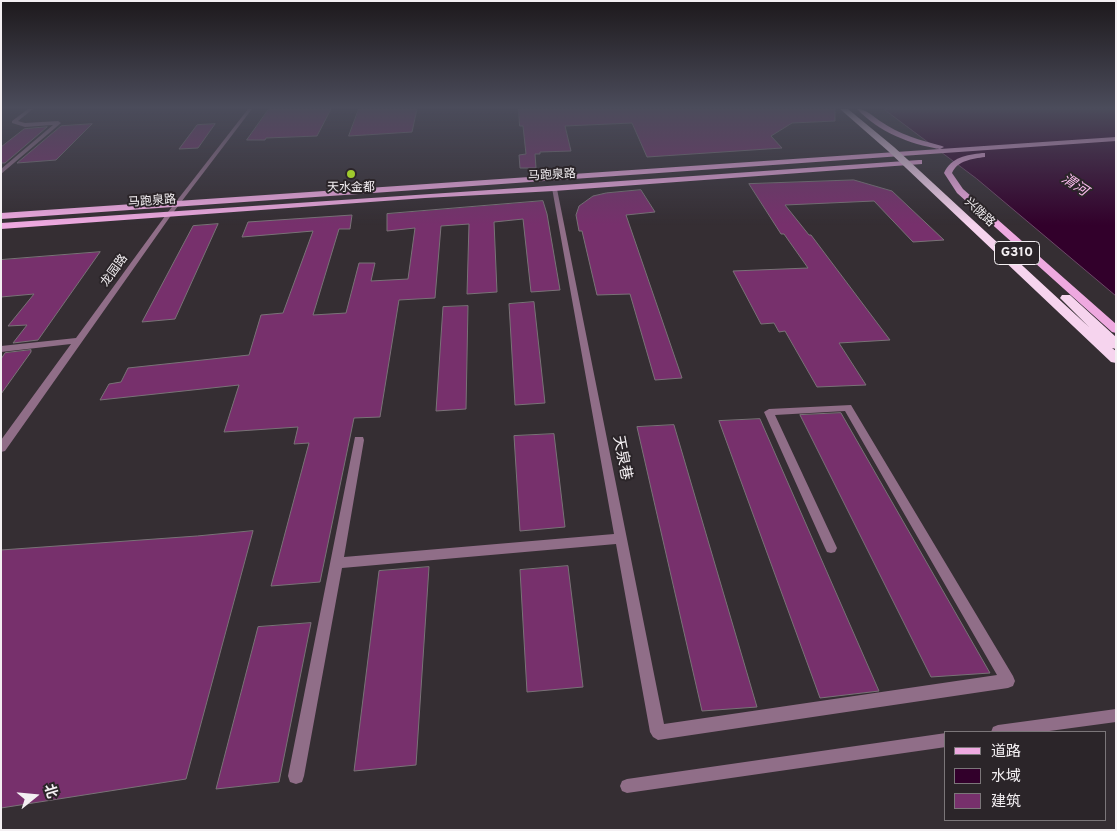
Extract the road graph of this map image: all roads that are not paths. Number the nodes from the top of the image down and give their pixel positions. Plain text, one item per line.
1 (29, 148) edge
2 (221, 148) edge
3 (903, 148) joint
4 (942, 148) edge
5 (1020, 148) edge
6 (1040, 148) edge
7 (891, 149) junction
8 (996, 150) junction
9 (919, 162) junction
10 (906, 163) junction
11 (1, 172) edge
12 (522, 183) junction
13 (424, 186) junction
14 (554, 189) junction
15 (425, 196) junction
16 (180, 203) junction
17 (170, 213) junction
18 (1, 216) edge
19 (1, 226) edge
20 (1116, 330) edge
21 (79, 340) junction
22 (1116, 345) edge
23 (1, 349) edge
24 (1116, 359) edge
25 (359, 440) dead end
26 (1, 448) edge
27 (621, 538) junction
28 (831, 548) dead end
29 (337, 563) junction
30 (1116, 715) edge
31 (1005, 731) edge
32 (944, 740) edge
33 (296, 776) dead end
34 (627, 786) dead end

1 - 11 street
2 - 16 street, 龙园路
3 - 7 main road, 马跑泉路
3 - 9 highway, 兴陇路 / G310
4 - 8 main road
5 - 8 main road
6 - 8 main road
7 - 10 highway, 兴陇路
7 - 13 main road, 马跑泉路
8 - 12 main road
8 - 20 main road
9 - 10 main road, 马跑泉路
9 - 22 highway, 兴陇路 / G310
10 - 14 main road, 马跑泉路
10 - 24 highway, 兴陇路
12 - 13 main road, 马跑泉路
12 - 15 main road, 马跑泉路
13 - 16 main road, 马跑泉路
14 - 15 main road, 马跑泉路
14 - 27 street, 天泉巷
15 - 17 main road, 马跑泉路
16 - 17 street, 龙园路
16 - 18 main road, 马跑泉路
17 - 19 main road, 马跑泉路
17 - 21 street, 龙园路
21 - 23 street
21 - 26 street, 龙园路
25 - 29 street
27 - 28 street, 天泉巷
27 - 29 street
29 - 33 street
30 - 31 lane
32 - 34 lane

